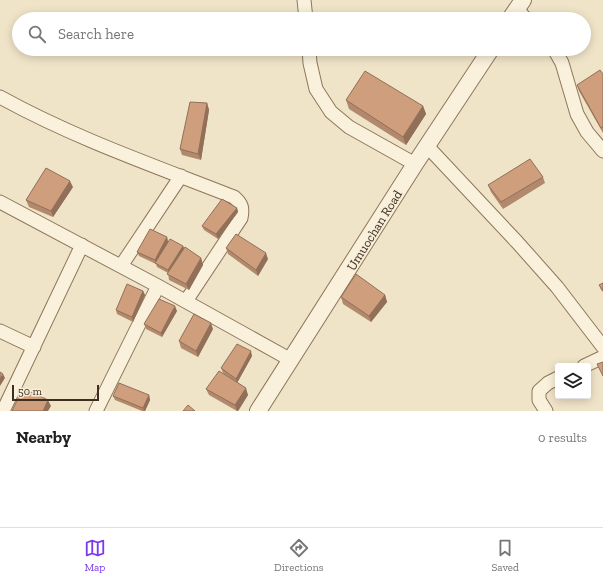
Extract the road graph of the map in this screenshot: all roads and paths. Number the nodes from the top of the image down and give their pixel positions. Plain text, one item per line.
1 (304, 0) edge
2 (305, 12) edge
3 (309, 56) edge
4 (486, 56) edge
5 (558, 56) edge
6 (0, 97) edge
7 (427, 146) junction
8 (603, 151) edge
9 (415, 164) junction
10 (181, 176) junction
11 (0, 202) edge
12 (82, 245) junction
13 (122, 266) junction
14 (158, 286) junction
15 (186, 301) junction
16 (0, 331) edge
17 (34, 347) junction
18 (603, 347) edge
19 (603, 357) edge
20 (291, 360) junction
21 (590, 363) edge
22 (555, 379) edge
23 (3, 411) edge
24 (96, 411) edge
25 (258, 411) edge
26 (546, 411) edge

1 - 2 street
3 - 9 street
4 - 7 street, Umuochan Road
5 - 8 street
6 - 10 street
7 - 9 street, Umuochan Road
7 - 18 street
9 - 20 street, Umuochan Road
10 - 13 street
10 - 15 street
11 - 12 street
12 - 13 street
12 - 17 street
13 - 14 street
14 - 15 street
14 - 24 street
15 - 20 street
16 - 17 street
17 - 23 street
19 - 21 street
20 - 25 street, Umuochan Road
22 - 26 street

